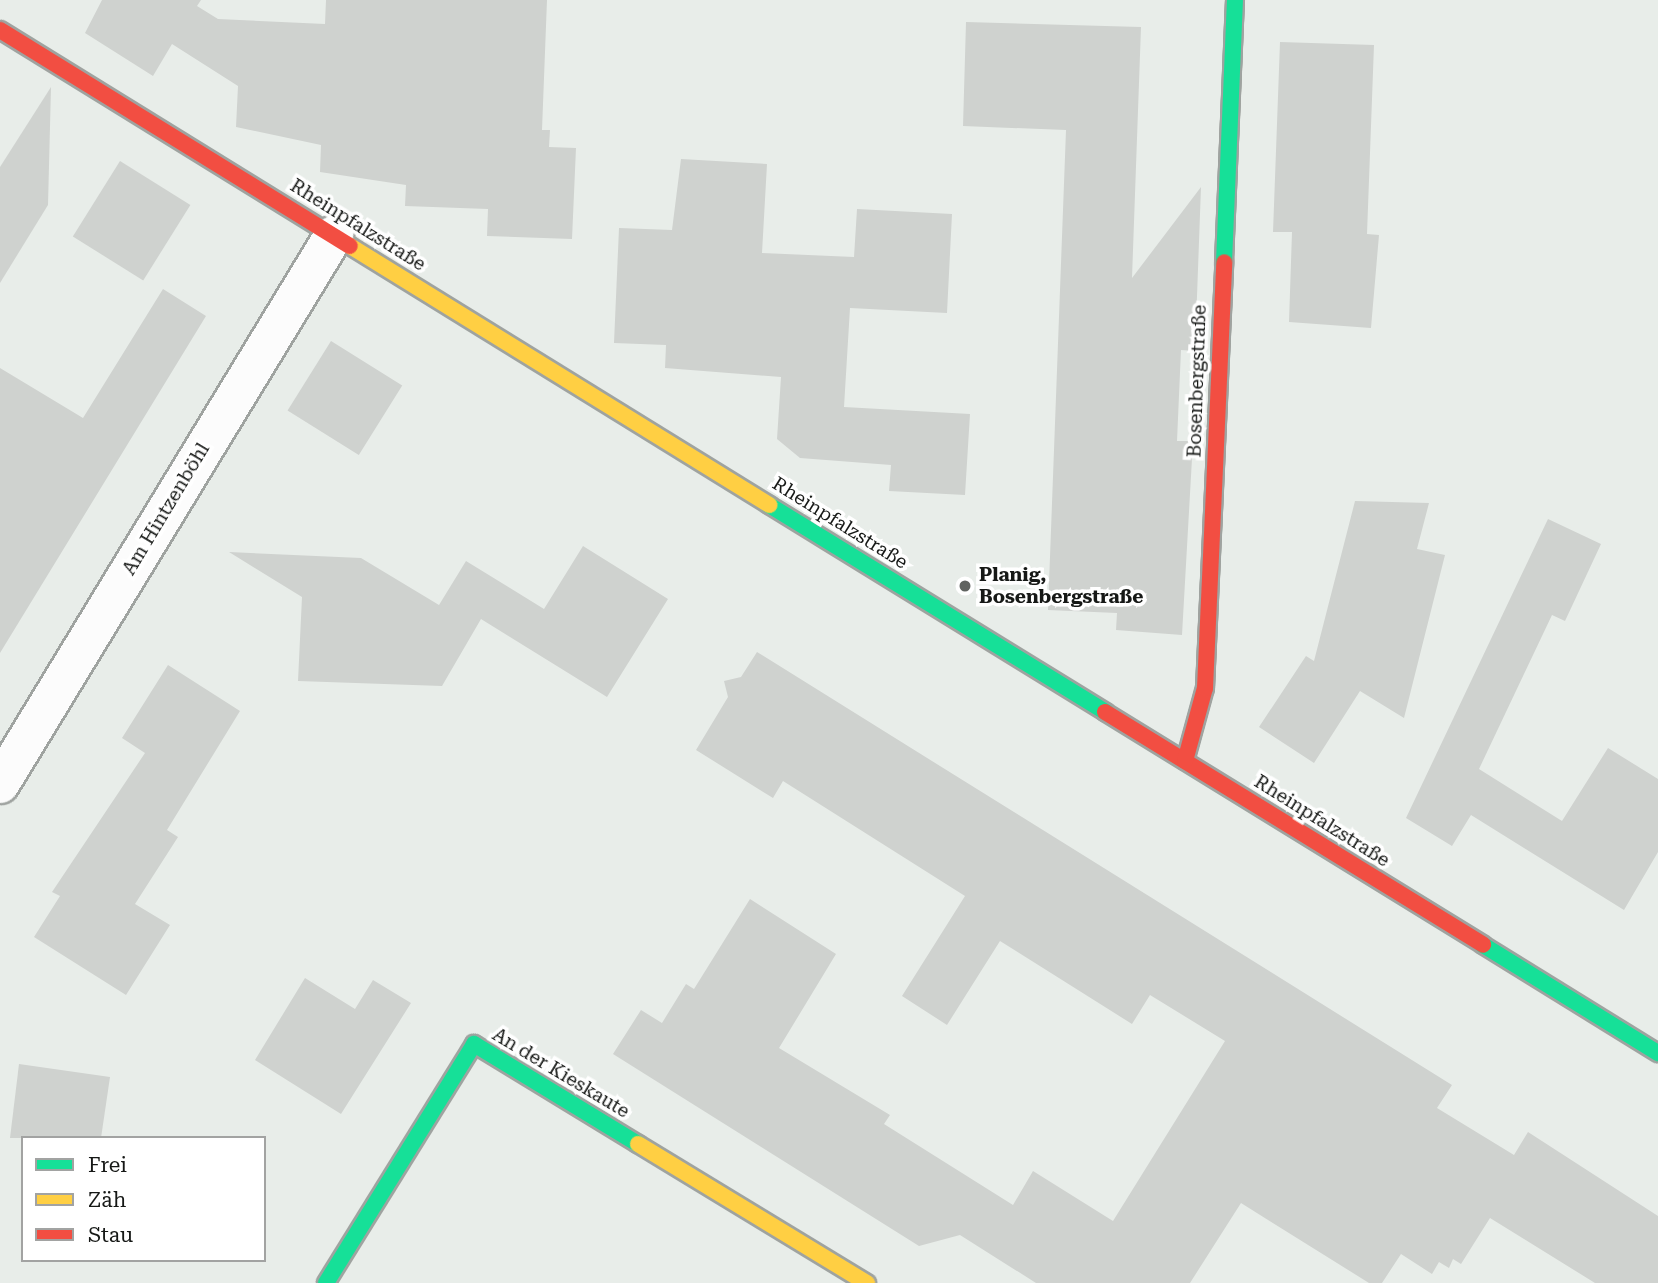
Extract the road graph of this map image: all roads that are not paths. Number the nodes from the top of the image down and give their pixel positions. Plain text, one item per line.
1 (1235, 0) edge
2 (0, 30) edge
3 (334, 234) junction
4 (1185, 761) junction
5 (0, 784) edge
6 (1658, 1053) edge
7 (326, 1283) edge
8 (867, 1283) edge

1 - 4 street, Bosenbergstraße
2 - 3 street, Rheinpfalzstraße
3 - 4 street, Rheinpfalzstraße
3 - 5 street, Am Hintzenböhl
4 - 6 street, Rheinpfalzstraße
7 - 8 street, An der Kieskaute

